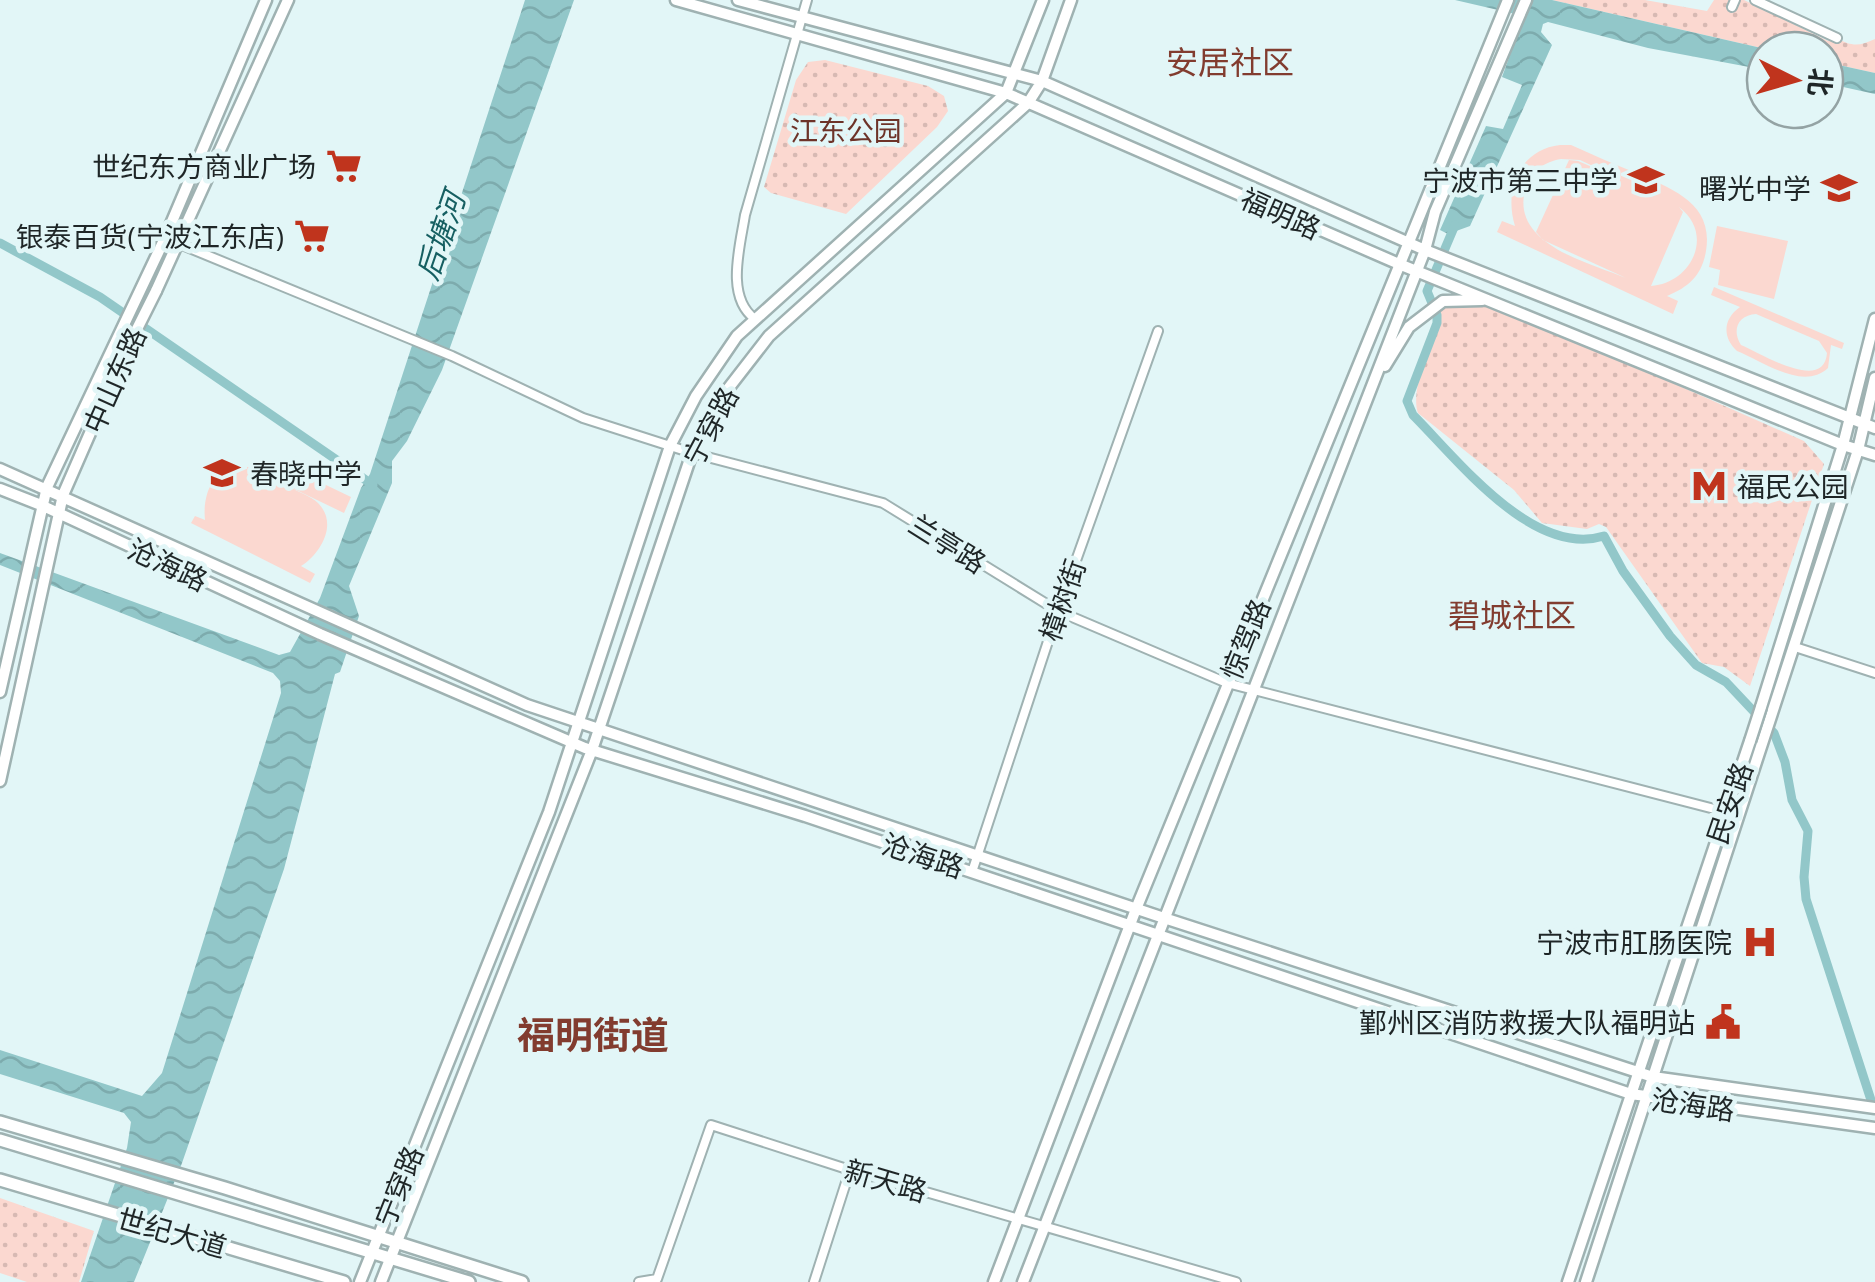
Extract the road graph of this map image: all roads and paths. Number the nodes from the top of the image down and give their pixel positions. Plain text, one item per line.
1 (266, 0) edge
2 (288, 0) edge
3 (676, 0) edge
4 (738, 0) edge
5 (806, 0) edge
6 (1042, 0) edge
7 (1071, 0) edge
8 (1508, 0) edge
9 (1526, 0) edge
10 (1755, 0) edge
11 (802, 17) junction
12 (1820, 30) edge
13 (797, 32) junction
14 (1015, 74) junction
15 (1042, 81) junction
16 (1006, 93) junction
17 (1028, 102) junction
18 (166, 238) junction
19 (1408, 243) junction
20 (180, 244) junction
21 (1425, 250) junction
22 (1399, 264) junction
23 (1417, 271) junction
24 (1487, 300) junction
25 (1875, 319) edge
26 (755, 320) junction
27 (1158, 330) dead end
28 (1875, 378) edge
29 (1371, 388) junction
30 (1850, 420) junction
31 (1869, 427) edge
32 (1843, 445) junction
33 (670, 446) junction
34 (1858, 450) junction
35 (692, 453) junction
36 (1875, 455) edge
37 (0, 469) edge
38 (47, 488) junction
39 (0, 490) edge
40 (63, 496) junction
41 (41, 505) junction
42 (59, 514) junction
43 (1058, 611) junction
44 (1795, 647) junction
45 (1875, 673) edge
46 (1227, 683) junction
47 (0, 692) edge
48 (1252, 692) junction
49 (580, 722) junction
50 (600, 729) junction
51 (574, 743) junction
52 (592, 750) junction
53 (0, 781) edge
54 (1726, 812) junction
55 (1739, 816) junction
56 (978, 855) junction
57 (972, 872) junction
58 (1136, 909) junction
59 (1164, 918) junction
60 (1130, 926) junction
61 (1158, 935) junction
62 (1638, 1072) junction
63 (1653, 1077) junction
64 (1631, 1094) junction
65 (1646, 1098) junction
66 (1875, 1108) edge
67 (0, 1122) edge
68 (1869, 1127) edge
69 (0, 1140) edge
70 (850, 1170) junction
71 (0, 1180) edge
72 (1018, 1218) junction
73 (1046, 1224) junction
74 (378, 1237) junction
75 (397, 1243) junction
76 (373, 1251) junction
77 (392, 1256) junction
78 (344, 1282) edge
79 (360, 1282) edge
80 (381, 1282) edge
81 (469, 1282) edge
82 (522, 1282) edge
83 (639, 1282) edge
84 (814, 1282) edge
85 (994, 1282) edge
86 (1023, 1282) edge
87 (1236, 1282) edge
88 (1568, 1282) edge
89 (1586, 1282) edge

1 - 18 main road, 中山东路
2 - 20 main road, 中山东路
3 - 13 main road, 福明路
4 - 11 main road, 福明路
5 - 11 street
6 - 14 main road
7 - 15 main road, 宁穿路
8 - 19 main road, 惊驾路
9 - 21 main road, 惊驾路
10 - 12 street
11 - 13 street
11 - 14 main road, 福明路
13 - 16 main road, 福明路
13 - 26 street
14 - 15 main road, 福明路
14 - 16 main road
15 - 17 main road, 宁穿路
15 - 19 main road, 福明路
16 - 17 main road, 福明路
16 - 26 main road, 宁穿路
17 - 22 main road, 福明路
17 - 35 main road, 宁穿路
18 - 20 street, 兰亭路
18 - 38 main road, 中山东路
19 - 21 main road, 福明路
19 - 22 main road, 惊驾路
20 - 33 street, 兰亭路
20 - 40 main road, 中山东路, bridge
21 - 23 main road, 惊驾路
21 - 30 main road, 福明路
22 - 23 main road, 福明路
22 - 46 main road, 惊驾路
23 - 24 main road, 福明路
23 - 29 main road, 惊驾路
24 - 29 main road
24 - 32 main road, 福明路
25 - 30 main road, 民安路
26 - 33 main road, 宁穿路
27 - 43 street, 樟树街
28 - 31 main road, 民安路
29 - 48 main road, 惊驾路
30 - 31 main road, 福明路
30 - 32 main road, 民安路
31 - 34 main road, 民安路
32 - 34 main road, 福明路
32 - 54 main road, 民安路, bridge
33 - 35 street, 兰亭路
33 - 49 main road, 宁穿路
34 - 36 main road, 福明路
34 - 44 main road, 民安路
35 - 43 street, 兰亭路
35 - 50 main road, 宁穿路
37 - 38 main road, 沧海路
38 - 40 main road, 沧海路
38 - 41 main road, 中山东路
39 - 41 main road, 沧海路
40 - 42 main road, 中山东路
40 - 49 main road, 沧海路
41 - 42 main road, 沧海路
41 - 47 main road, 中山东路
42 - 51 main road, 沧海路
42 - 53 main road, 中山东路
43 - 46 street, 兰亭路
43 - 56 street, 樟树街
44 - 45 street
44 - 55 main road, 民安路
46 - 48 street, 兰亭路
46 - 58 main road, 惊驾路
48 - 54 street, 兰亭路
48 - 59 main road, 惊驾路
49 - 50 main road, 沧海路
49 - 51 main road, 宁穿路
50 - 52 main road, 宁穿路
50 - 56 main road, 沧海路
51 - 52 main road, 沧海路
51 - 74 main road, 宁穿路
52 - 57 main road, 沧海路
52 - 75 main road, 宁穿路
54 - 55 street, 兰亭路
54 - 62 main road, 民安路
55 - 63 main road, 民安路
56 - 57 street, 樟树街
56 - 58 main road, 沧海路
57 - 60 main road, 沧海路
58 - 59 main road, 沧海路
58 - 60 main road, 惊驾路
59 - 61 main road, 惊驾路
59 - 62 main road, 沧海路
60 - 61 main road, 沧海路
60 - 72 main road, 惊驾路
61 - 64 main road, 沧海路
61 - 73 main road, 惊驾路
62 - 63 main road, 沧海路
62 - 64 main road, 民安路
63 - 65 main road, 民安路
63 - 66 main road, 沧海路
64 - 65 main road, 沧海路
64 - 88 main road, 民安路
65 - 68 main road, 沧海路
65 - 89 main road, 民安路
67 - 74 highway
69 - 76 highway, 世纪大道
70 - 72 street, 新天路
70 - 83 street, 新天路
70 - 84 street
71 - 78 highway, 世纪大道
72 - 73 street, 新天路
72 - 85 main road, 惊驾路
73 - 86 main road, 惊驾路
73 - 87 street, 新天路
74 - 75 highway
74 - 76 main road, 宁穿路
75 - 77 main road, 宁穿路
75 - 82 highway
76 - 77 highway, 世纪大道
76 - 79 main road, 宁穿路
77 - 80 main road, 宁穿路
77 - 81 highway, 世纪大道

